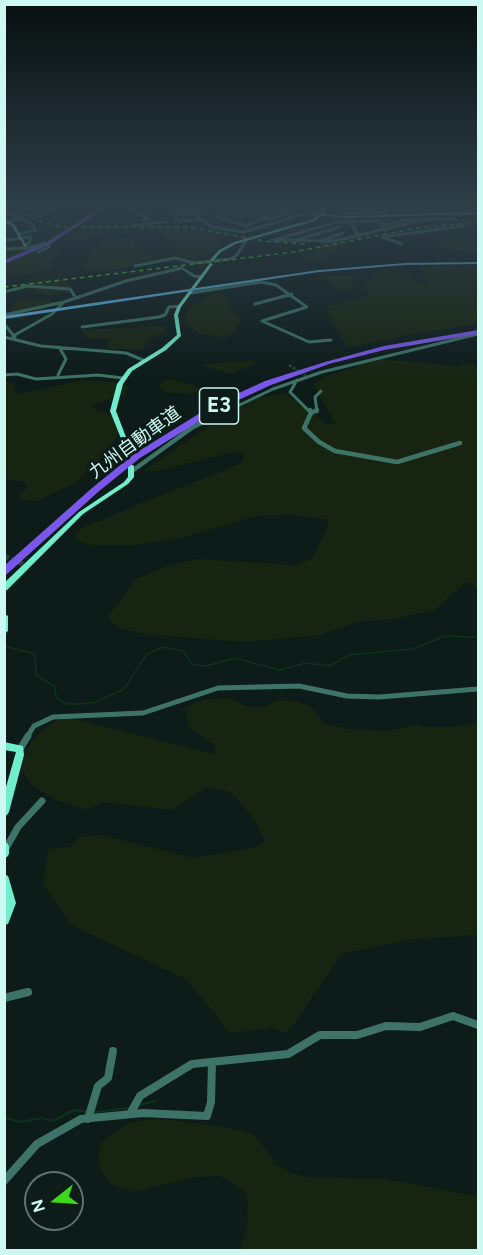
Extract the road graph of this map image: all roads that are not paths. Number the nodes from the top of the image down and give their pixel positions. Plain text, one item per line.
1 (210, 266) edge
2 (380, 266) edge
3 (380, 266) edge
4 (292, 274) junction
5 (202, 277) junction
6 (201, 285) junction
7 (190, 291) junction
8 (4, 292) edge
9 (292, 294) junction
10 (76, 298) junction
11 (102, 301) junction
12 (64, 302) junction
13 (255, 304) dead end
14 (180, 306) junction
15 (4, 316) edge
16 (4, 324) edge
17 (82, 327) dead end
18 (478, 332) edge
19 (13, 336) junction
20 (4, 338) edge
21 (331, 340) dead end
22 (27, 344) junction
23 (59, 347) junction
24 (143, 360) junction
25 (4, 375) edge
26 (58, 375) junction
27 (123, 378) junction
28 (297, 380) junction
29 (321, 391) dead end
30 (311, 413) junction
31 (460, 443) dead end
32 (128, 450) dead end
33 (131, 468) joint
34 (4, 562) edge
35 (4, 572) edge
36 (4, 588) edge
37 (4, 616) edge
38 (4, 631) edge
39 (478, 689) edge
40 (4, 746) edge
41 (20, 749) junction
42 (42, 801) dead end
43 (4, 812) edge
44 (5, 850) edge
45 (4, 879) edge
46 (4, 920) edge
47 (28, 992) dead end
48 (4, 998) edge
49 (478, 1025) edge
50 (112, 1051) dead end
51 (212, 1062) junction
52 (130, 1114) junction
53 (88, 1119) junction
54 (4, 1181) edge

1 - 5 main road
2 - 6 main road
3 - 4 main road
4 - 6 main road
4 - 7 main road
5 - 6 main road
5 - 10 street
6 - 7 main road
6 - 11 main road
7 - 9 street
7 - 11 main road
7 - 14 main road
8 - 10 street
9 - 13 street
9 - 21 street
10 - 12 street
11 - 15 main road
12 - 15 street
12 - 19 street
14 - 17 street
14 - 24 main road
16 - 19 street
18 - 28 street
18 - 34 highway, 九州自動車道 / E3
18 - 35 highway, 九州自動車道 / E3
19 - 22 street
20 - 22 street
22 - 23 street
23 - 24 street
23 - 26 street
24 - 27 main road
25 - 26 street
26 - 27 street
27 - 32 main road
28 - 30 street
28 - 33 street
29 - 30 street
30 - 31 street
33 - 36 main road
37 - 38 main road
39 - 41 street
40 - 41 main road
41 - 43 main road
42 - 44 street
45 - 46 main road
47 - 48 street
49 - 51 street
50 - 53 street
51 - 52 street
51 - 52 street
52 - 53 street
53 - 54 street

